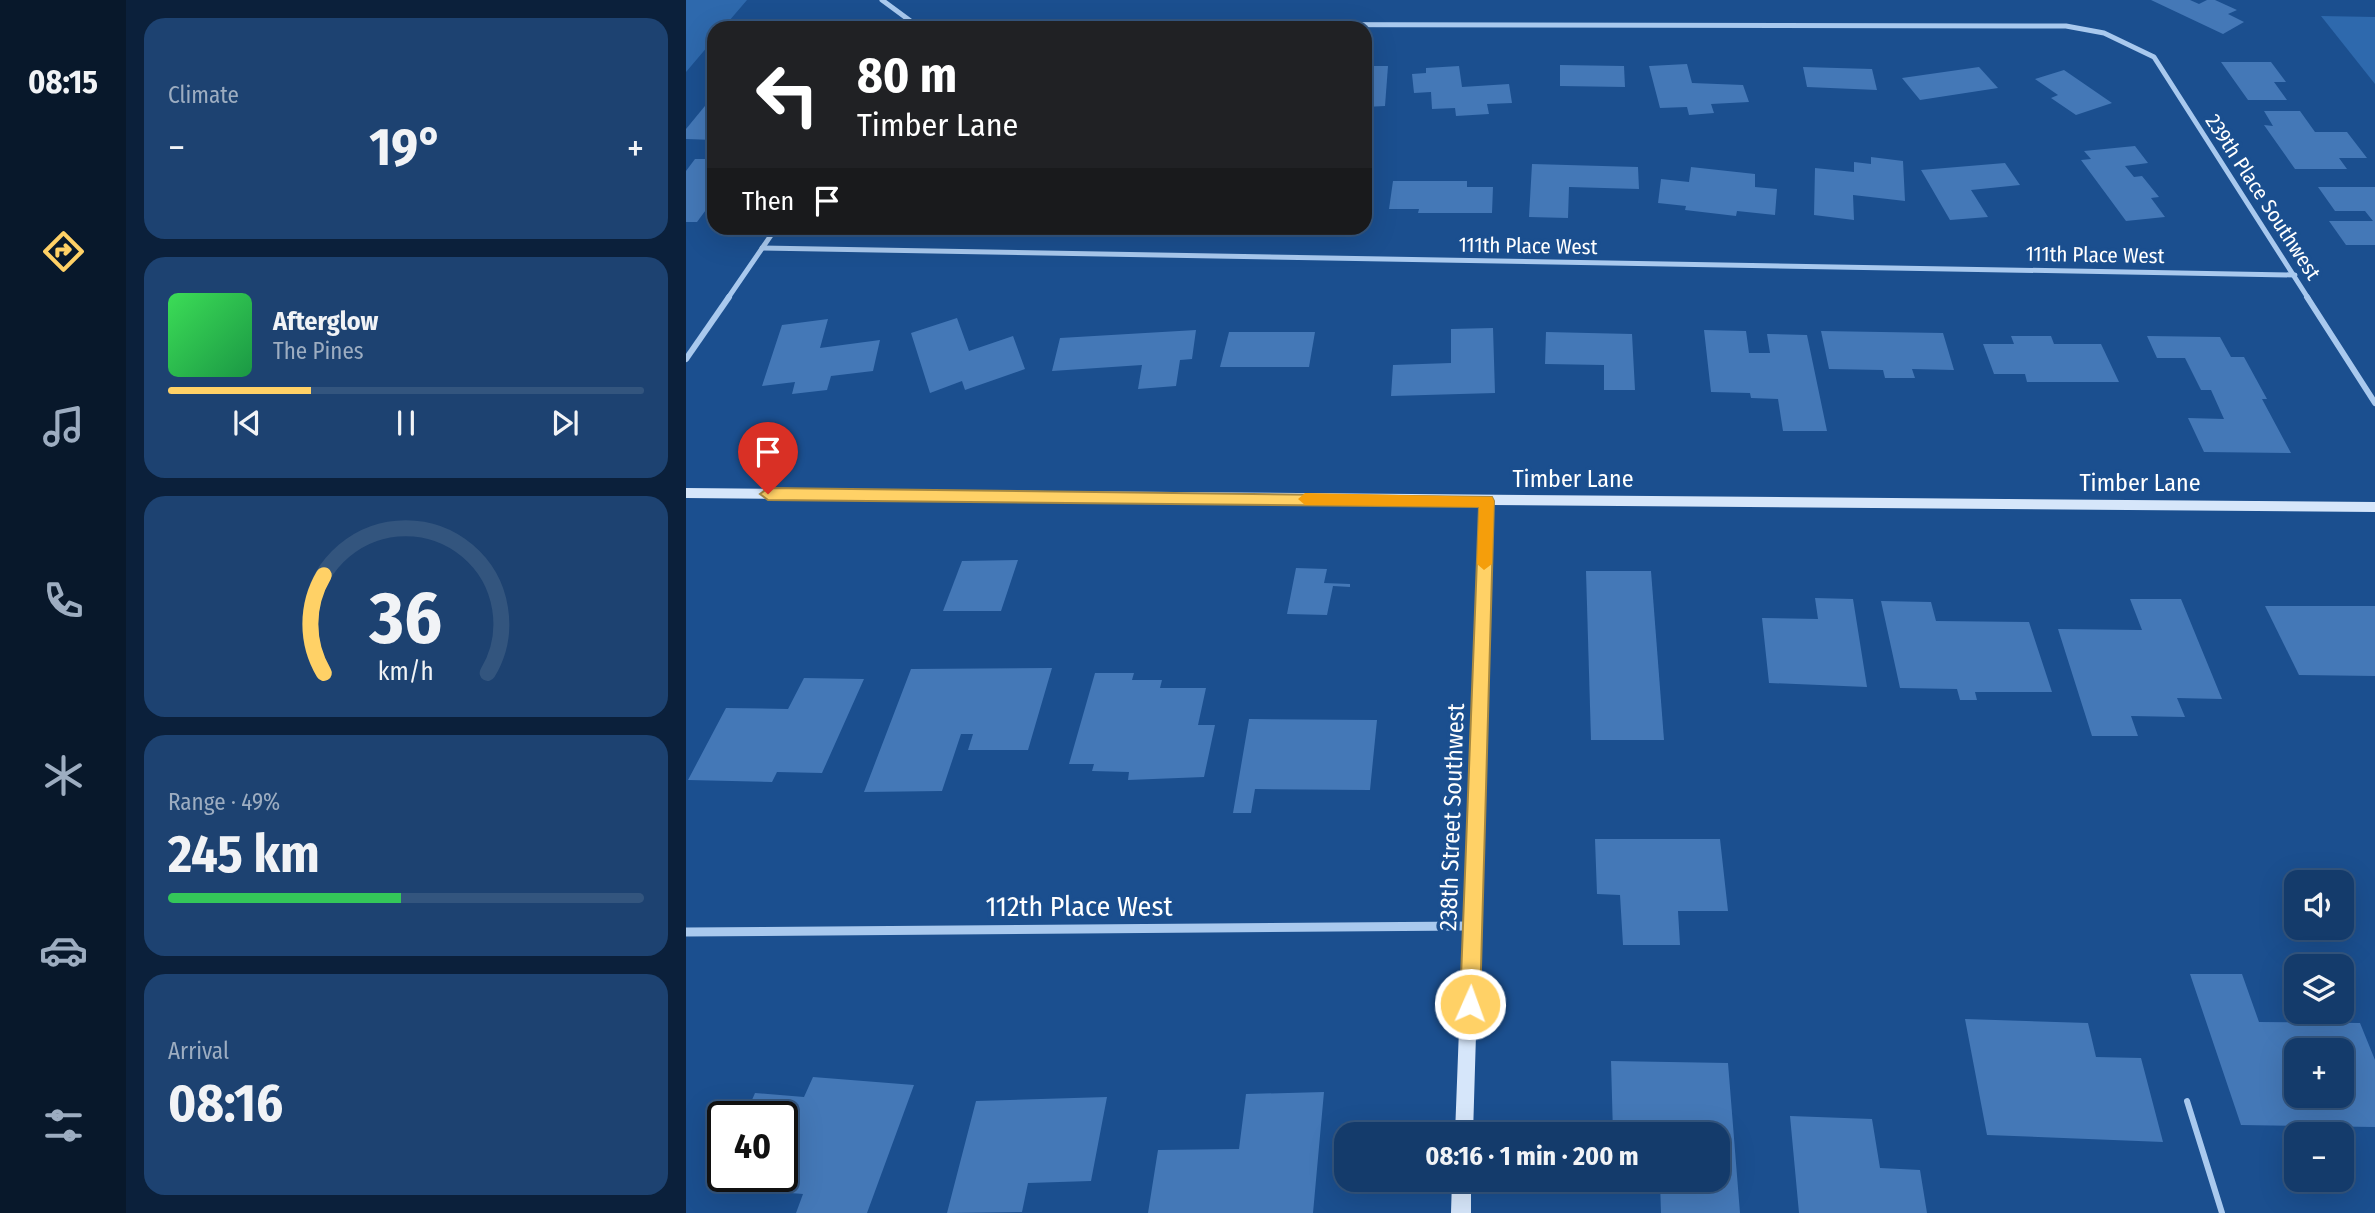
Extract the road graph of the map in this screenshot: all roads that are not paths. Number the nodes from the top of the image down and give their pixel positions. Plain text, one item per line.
1 (882, 0) edge
2 (910, 21) edge
3 (1372, 24) edge
4 (771, 235) edge
5 (762, 248) junction
6 (2295, 275) junction
7 (686, 359) edge
8 (2375, 403) edge
9 (686, 493) edge
10 (1486, 501) junction
11 (2375, 507) edge
12 (1473, 926) junction
13 (686, 932) edge
14 (2187, 1101) dead end
15 (1465, 1122) edge
16 (1462, 1192) edge
17 (1461, 1213) edge
18 (2222, 1213) edge

1 - 2 street
3 - 6 street, 239th Place Southwest
4 - 5 street
5 - 6 street, 111th Place West
5 - 7 street
6 - 8 street, 239th Place Southwest
9 - 10 street, Timber Lane
10 - 11 street, Timber Lane
10 - 12 street, 238th Street Southwest
12 - 13 street, 112th Place West
12 - 15 street, 238th Street Southwest
14 - 18 lane
16 - 17 street

